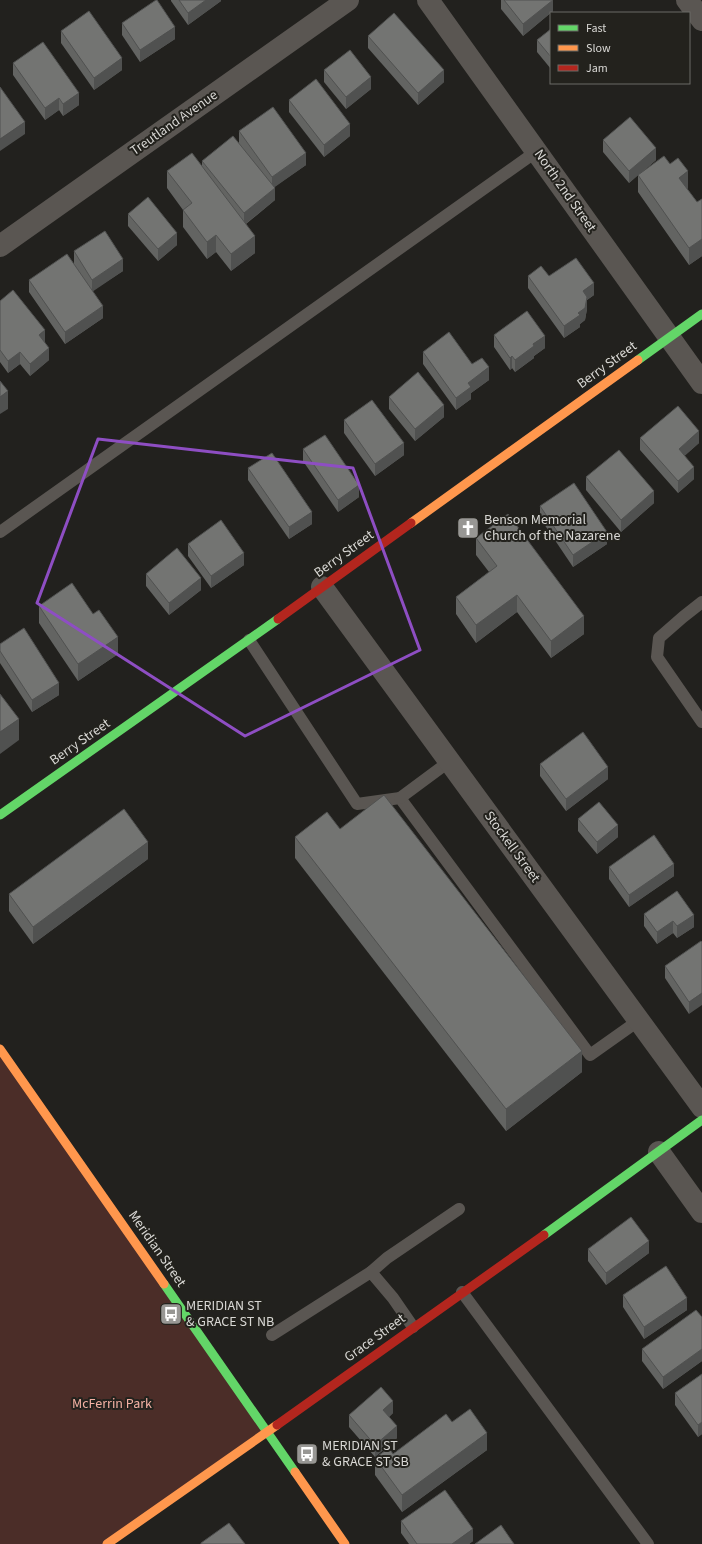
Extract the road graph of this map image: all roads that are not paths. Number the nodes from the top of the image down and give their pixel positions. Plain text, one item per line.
1 (348, 0) edge
2 (428, 0) edge
3 (687, 0) edge
4 (702, 20) edge
5 (537, 151) junction
6 (0, 246) edge
7 (702, 314) edge
8 (669, 337) junction
9 (702, 383) edge
10 (0, 532) edge
11 (322, 587) junction
12 (702, 602) edge
13 (249, 640) junction
14 (702, 722) edge
15 (450, 762) junction
16 (400, 798) junction
17 (0, 815) edge
18 (638, 1020) junction
19 (0, 1049) edge
20 (702, 1107) edge
21 (702, 1120) edge
22 (659, 1152) junction
23 (459, 1209) dead end
24 (702, 1212) edge
25 (371, 1272) junction
26 (462, 1292) junction
27 (413, 1327) junction
28 (272, 1335) dead end
29 (268, 1432) junction
30 (107, 1544) edge
31 (345, 1544) edge
32 (648, 1544) edge

1 - 6 street, Treutland Avenue
2 - 5 street, North 2nd Street
3 - 4 street
5 - 8 street, North 2nd Street
5 - 10 lane
7 - 8 street, Berry Street
8 - 9 street, North 2nd Street
8 - 11 street, Berry Street
11 - 13 street, Berry Street
11 - 15 street, Stockell Street
12 - 14 lane
13 - 16 lane
13 - 17 street, Berry Street
15 - 16 lane
15 - 18 street, Stockell Street
16 - 18 lane
18 - 20 street, Stockell Street
19 - 29 street, Meridian Street
21 - 22 street, Grace Street
22 - 24 street
22 - 26 street, Grace Street
23 - 25 lane
25 - 27 lane
25 - 28 lane
26 - 27 street, Grace Street
26 - 32 lane
27 - 29 street, Grace Street
29 - 30 street, Grace Street
29 - 31 street, Meridian Street

